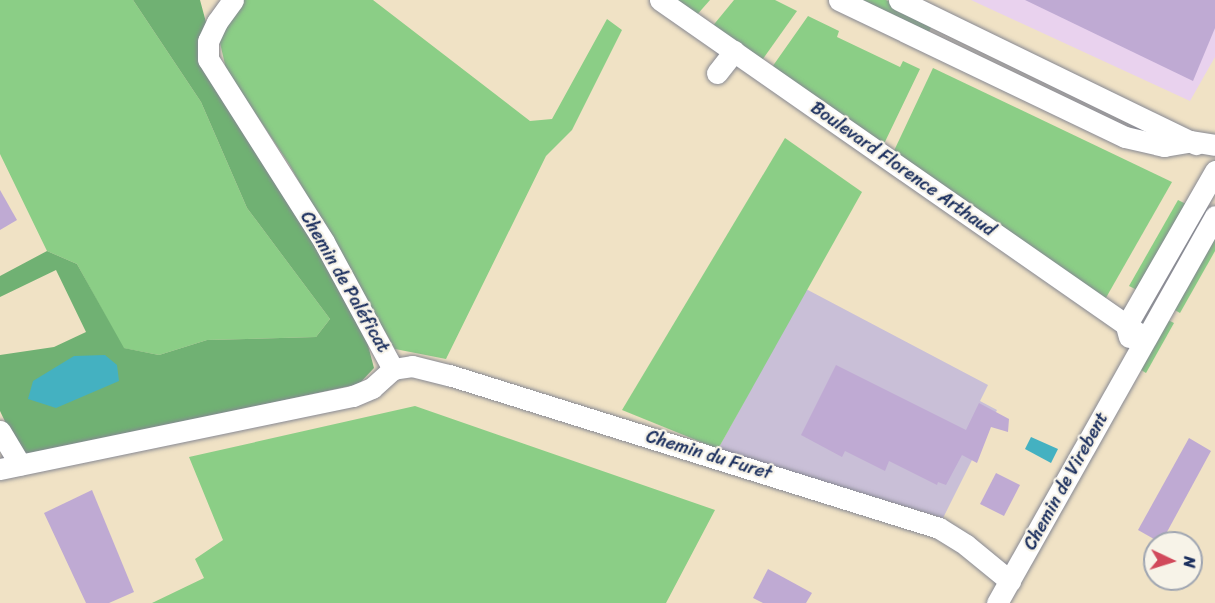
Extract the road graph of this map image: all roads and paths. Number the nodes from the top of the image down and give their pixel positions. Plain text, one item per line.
1 (233, 0) edge
2 (660, 0) edge
3 (839, 0) edge
4 (899, 0) edge
5 (734, 51) junction
6 (717, 73) dead end
7 (1191, 141) junction
8 (1215, 145) edge
9 (1215, 153) edge
10 (1215, 171) edge
11 (1215, 216) edge
12 (1126, 326) junction
13 (1145, 338) junction
14 (1135, 358) junction
15 (393, 369) junction
16 (0, 431) edge
17 (10, 467) edge
18 (1010, 581) junction
19 (997, 603) edge

1 - 15 street, Chemin de Paléficat
2 - 5 street, Boulevard Florence Arthaud
3 - 7 street
4 - 7 street
5 - 6 street
5 - 12 street, Boulevard Florence Arthaud
7 - 8 street
7 - 9 street
10 - 12 street
11 - 13 street, Chemin de Virebent
12 - 13 street, Boulevard Florence Arthaud
12 - 14 street
13 - 14 street, Chemin de Virebent
14 - 18 street, Chemin de Virebent
15 - 17 street, Chemin de Paléficat
15 - 18 street, Chemin du Furet
16 - 17 street
18 - 19 street, Chemin de Virebent

